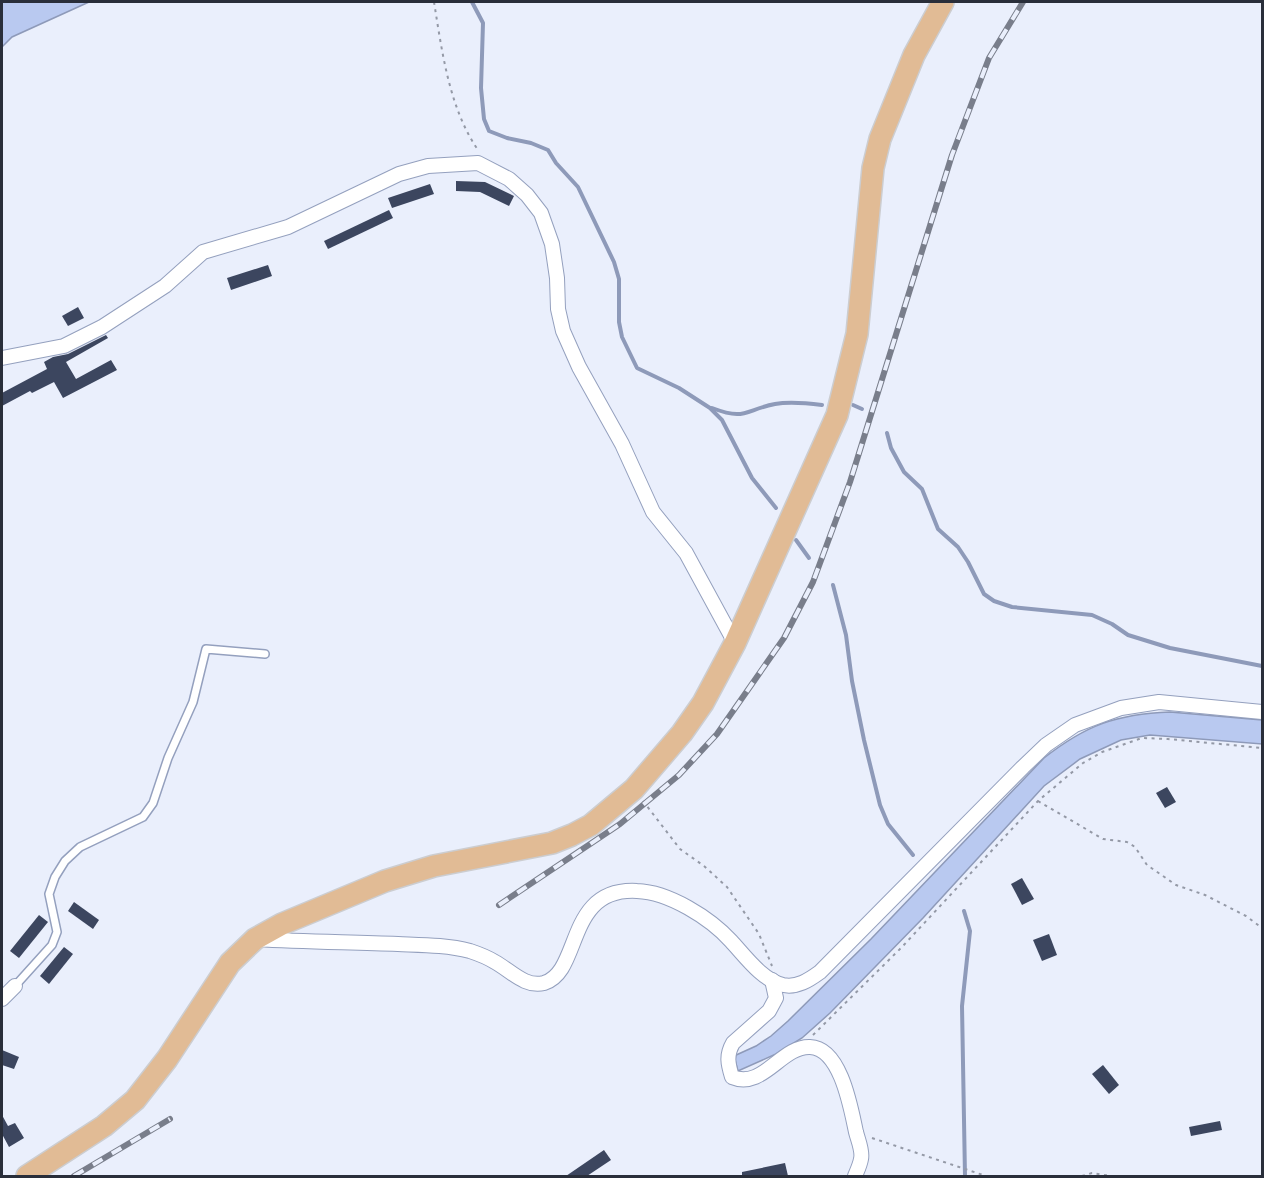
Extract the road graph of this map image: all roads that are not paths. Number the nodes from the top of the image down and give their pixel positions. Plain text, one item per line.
1 (943, 2) edge
2 (2, 358) edge
3 (735, 643) junction
4 (266, 654) dead end
5 (1263, 712) edge
6 (255, 939) junction
7 (772, 980) junction
8 (15, 986) joint
9 (2, 999) edge
10 (27, 1176) edge
11 (855, 1176) edge

1 - 3 main road
2 - 3 street
3 - 6 main road
4 - 8 lane
5 - 7 street
6 - 7 street
6 - 10 main road
7 - 11 street
8 - 9 street

